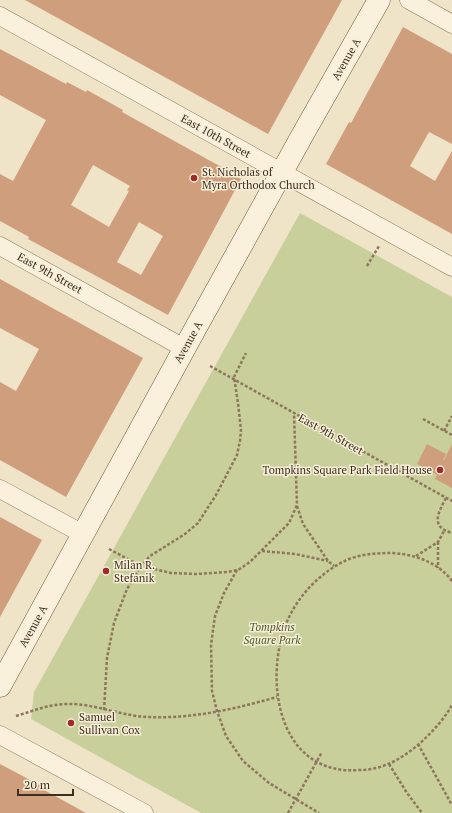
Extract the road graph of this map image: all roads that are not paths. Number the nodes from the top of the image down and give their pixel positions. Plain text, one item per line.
1 (380, 0) edge
2 (408, 0) edge
3 (0, 16) edge
4 (452, 24) edge
5 (282, 172) junction
6 (0, 246) edge
7 (452, 267) edge
8 (184, 348) junction
9 (0, 489) edge
10 (83, 534) junction
11 (0, 686) edge
12 (0, 735) edge
13 (144, 813) edge

1 - 5 main road, Avenue A
2 - 4 street
3 - 5 street, East 10th Street
5 - 7 street, East 10th Street
5 - 8 main road, Avenue A
6 - 8 street, East 9th Street
8 - 10 main road, Avenue A
9 - 10 street
10 - 11 main road, Avenue A
12 - 13 street

